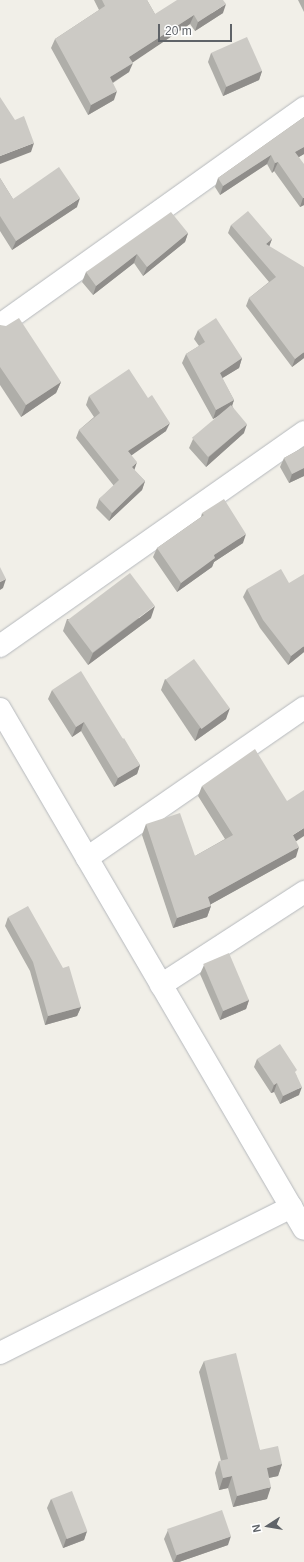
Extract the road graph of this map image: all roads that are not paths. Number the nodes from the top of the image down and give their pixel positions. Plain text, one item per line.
1 (304, 108) edge
2 (0, 325) edge
3 (304, 432) edge
4 (0, 646) edge
5 (304, 708) edge
6 (0, 709) edge
7 (87, 858) junction
8 (304, 892) edge
9 (161, 985) junction
10 (291, 1207) junction
11 (304, 1229) edge
12 (0, 1353) edge

1 - 2 street
3 - 4 street
5 - 7 street
6 - 7 street
7 - 9 street
8 - 9 street
9 - 10 street
10 - 11 street
10 - 12 street

